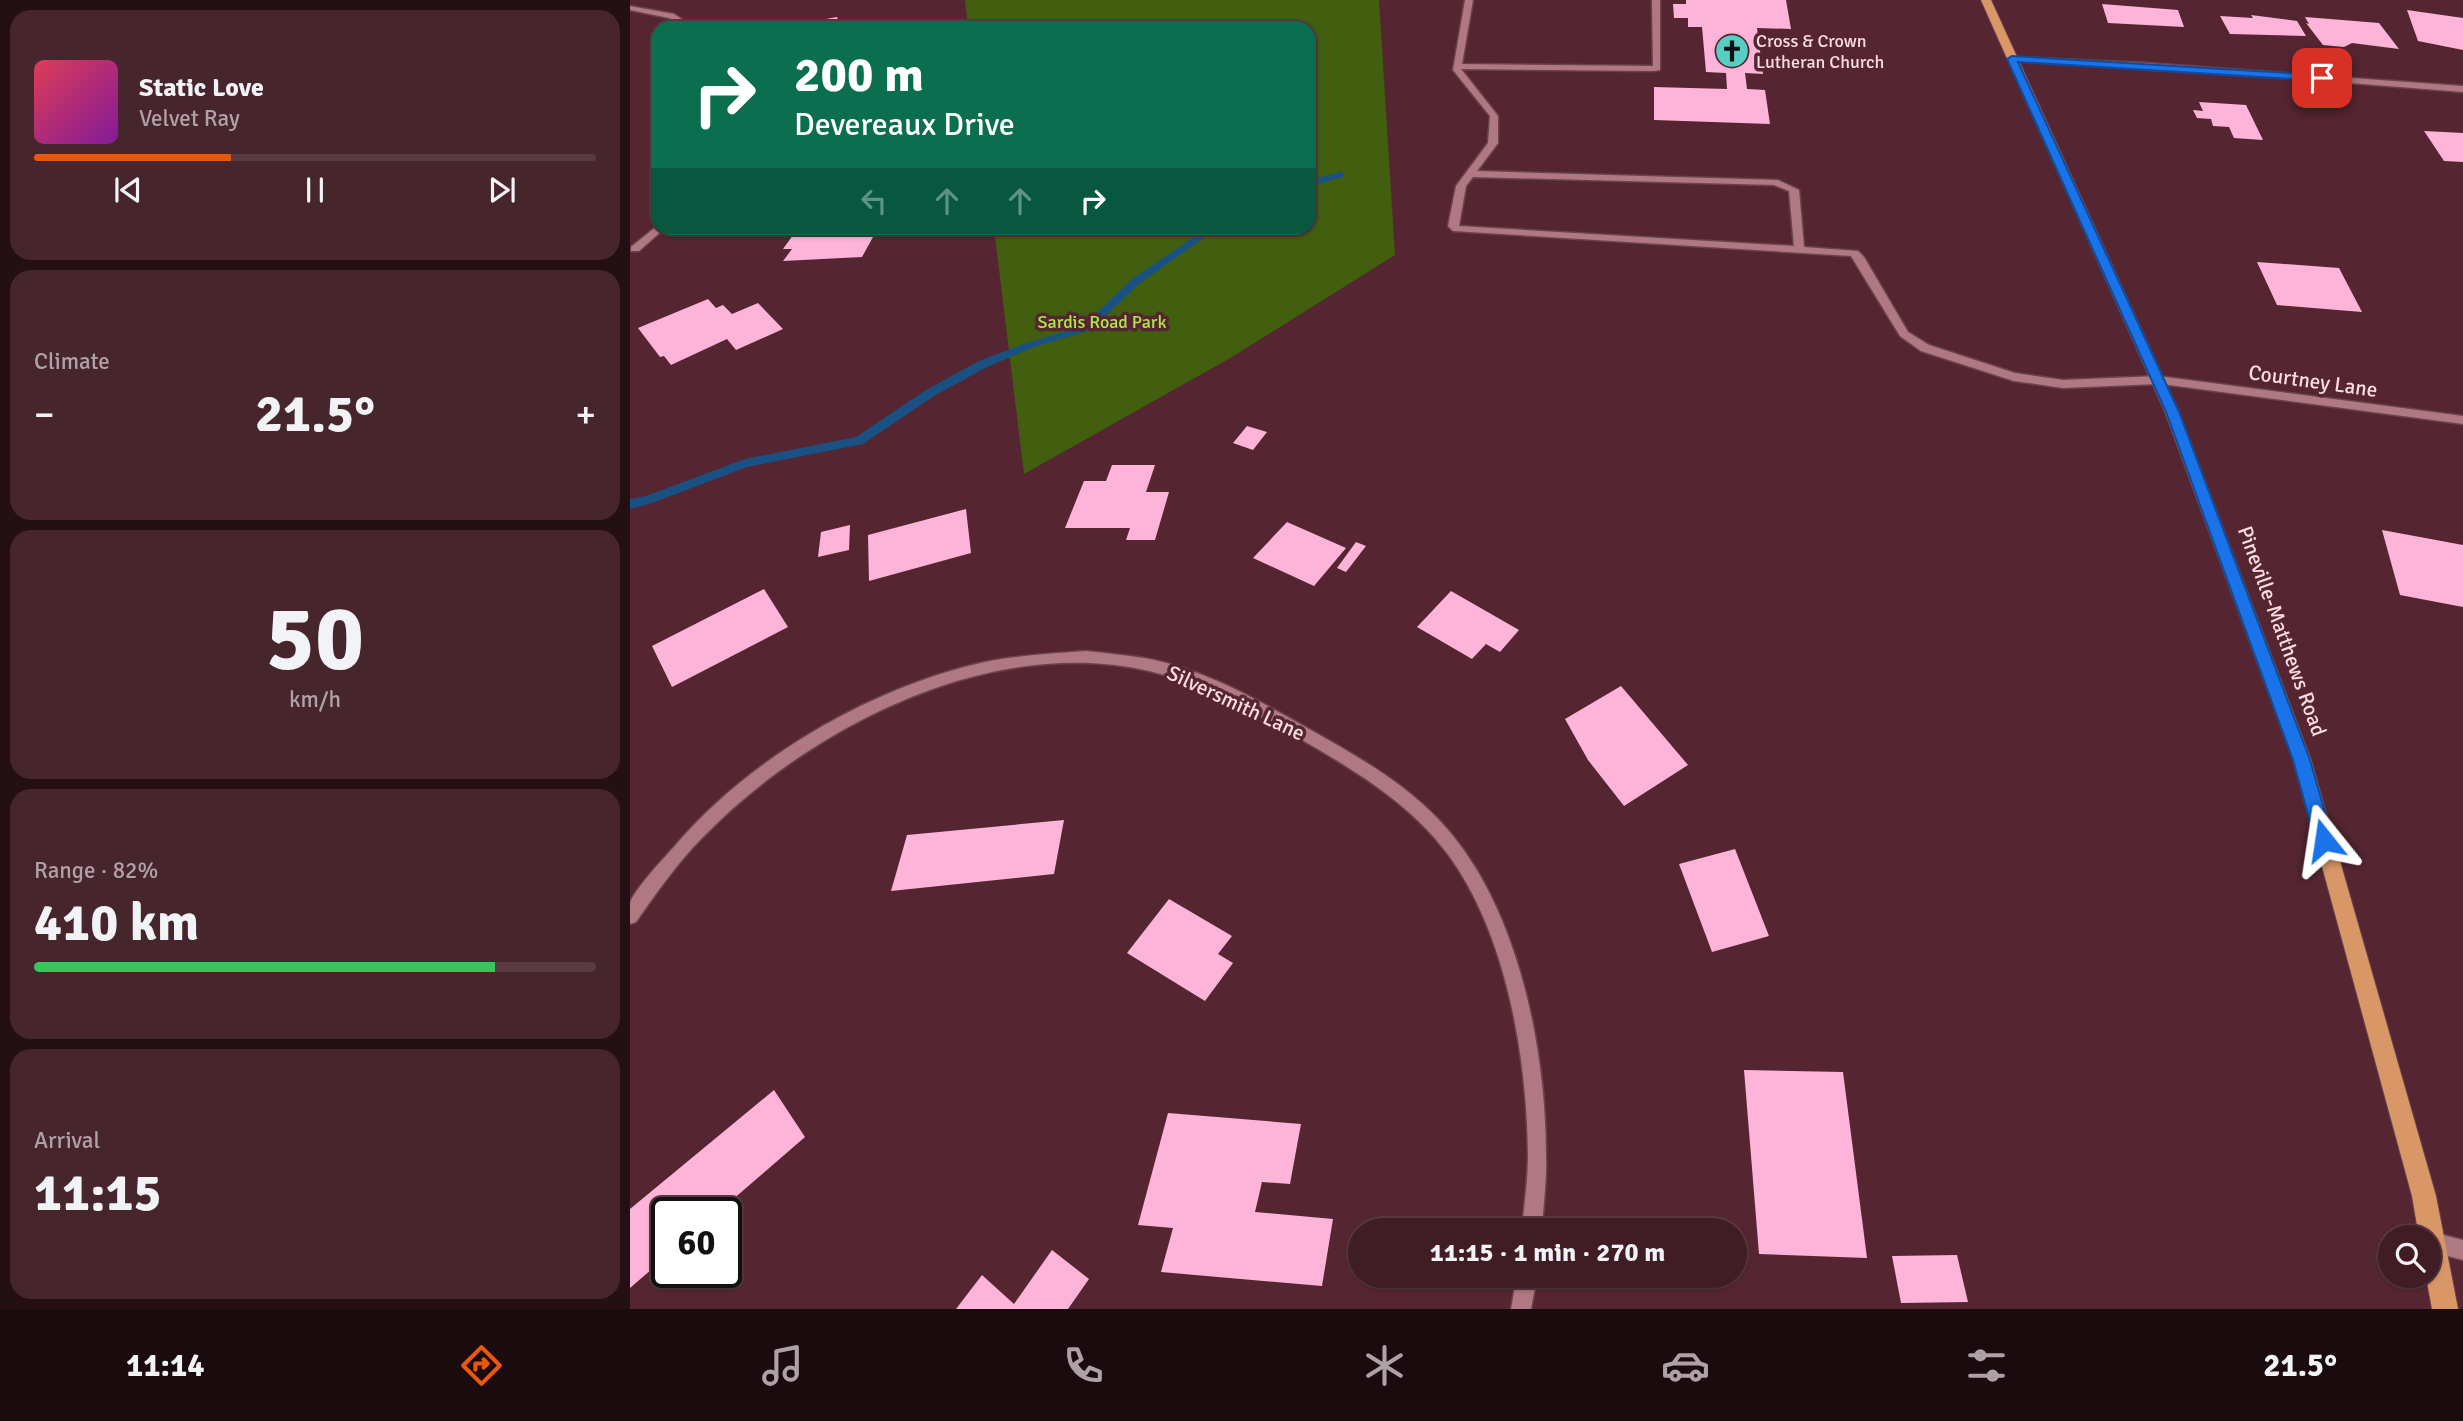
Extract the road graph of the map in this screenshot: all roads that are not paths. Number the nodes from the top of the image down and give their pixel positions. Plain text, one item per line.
1 (1469, 0) edge
2 (1656, 0) edge
3 (1986, 0) edge
4 (630, 8) edge
5 (679, 21) edge
6 (2012, 59) junction
7 (1458, 66) junction
8 (2463, 89) edge
9 (1470, 174) junction
10 (652, 235) edge
11 (635, 249) dead end
12 (1799, 250) junction
13 (2158, 380) junction
14 (2463, 420) edge
15 (630, 916) edge
16 (1533, 1218) edge
17 (2429, 1225) edge
18 (2441, 1244) edge
19 (2463, 1250) edge
20 (1525, 1288) edge
21 (2441, 1288) edge
22 (1521, 1309) edge
23 (2445, 1309) edge

1 - 7 street
2 - 7 street
3 - 6 main road, Pineville-Matthews Road
4 - 5 street
6 - 8 street
6 - 13 main road, Pineville-Matthews Road
7 - 9 street
9 - 12 street
9 - 12 street
10 - 11 street
12 - 13 street, Courtney Lane
13 - 14 street, Courtney Lane
13 - 17 main road, Pineville-Matthews Road
15 - 16 street, Silversmith Lane
18 - 19 street
20 - 22 street
21 - 23 main road, Pineville-Matthews Road

